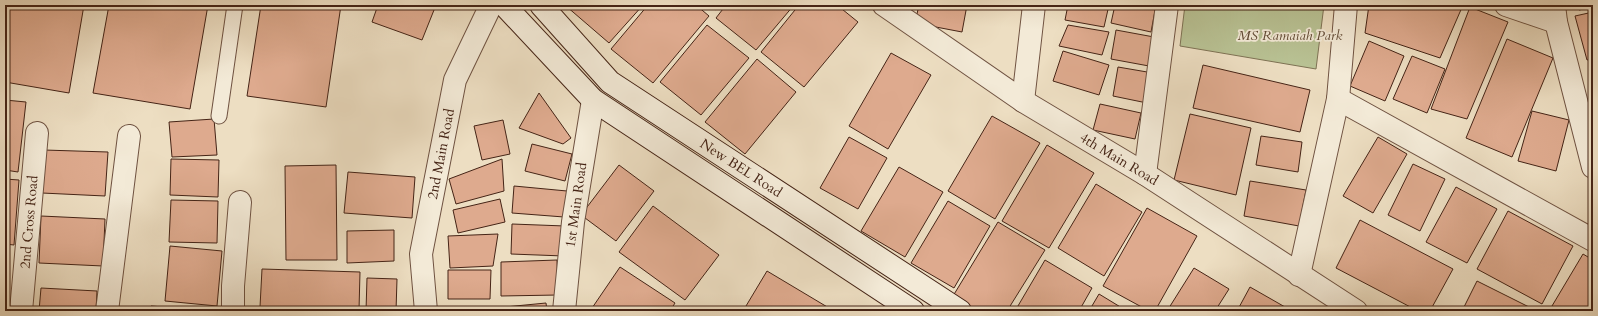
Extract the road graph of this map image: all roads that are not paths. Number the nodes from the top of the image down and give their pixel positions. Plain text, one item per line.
1 (235, 5) edge
2 (491, 5) edge
3 (504, 5) edge
4 (541, 5) edge
5 (1034, 5) edge
6 (1167, 5) edge
7 (1346, 5) edge
8 (1506, 5) edge
9 (895, 9) edge
10 (1555, 14) edge
11 (1338, 99) junction
12 (593, 100) junction
13 (1023, 101) junction
14 (219, 116) dead end
15 (37, 133) dead end
16 (129, 136) dead end
17 (1593, 167) edge
18 (1145, 174) junction
19 (240, 202) dead end
20 (1593, 240) edge
21 (1299, 275) junction
22 (20, 311) edge
23 (107, 311) edge
24 (233, 311) edge
25 (426, 311) edge
26 (564, 311) edge
27 (913, 311) edge
28 (960, 311) edge
29 (1356, 311) edge

1 - 14 lane
2 - 25 street, 2nd Main Road
3 - 12 street, New BEL Road
4 - 28 street, New BEL Road
5 - 13 street
6 - 18 street
7 - 11 street
8 - 10 street
9 - 13 street, 4th Main Road
10 - 17 street
11 - 20 street
11 - 21 street
12 - 26 street, 1st Main Road
12 - 27 street, New BEL Road
13 - 18 street, 4th Main Road
15 - 22 street, 2nd Cross Road
16 - 23 street
18 - 21 street, 4th Main Road
19 - 24 street
21 - 29 street, 4th Main Road

